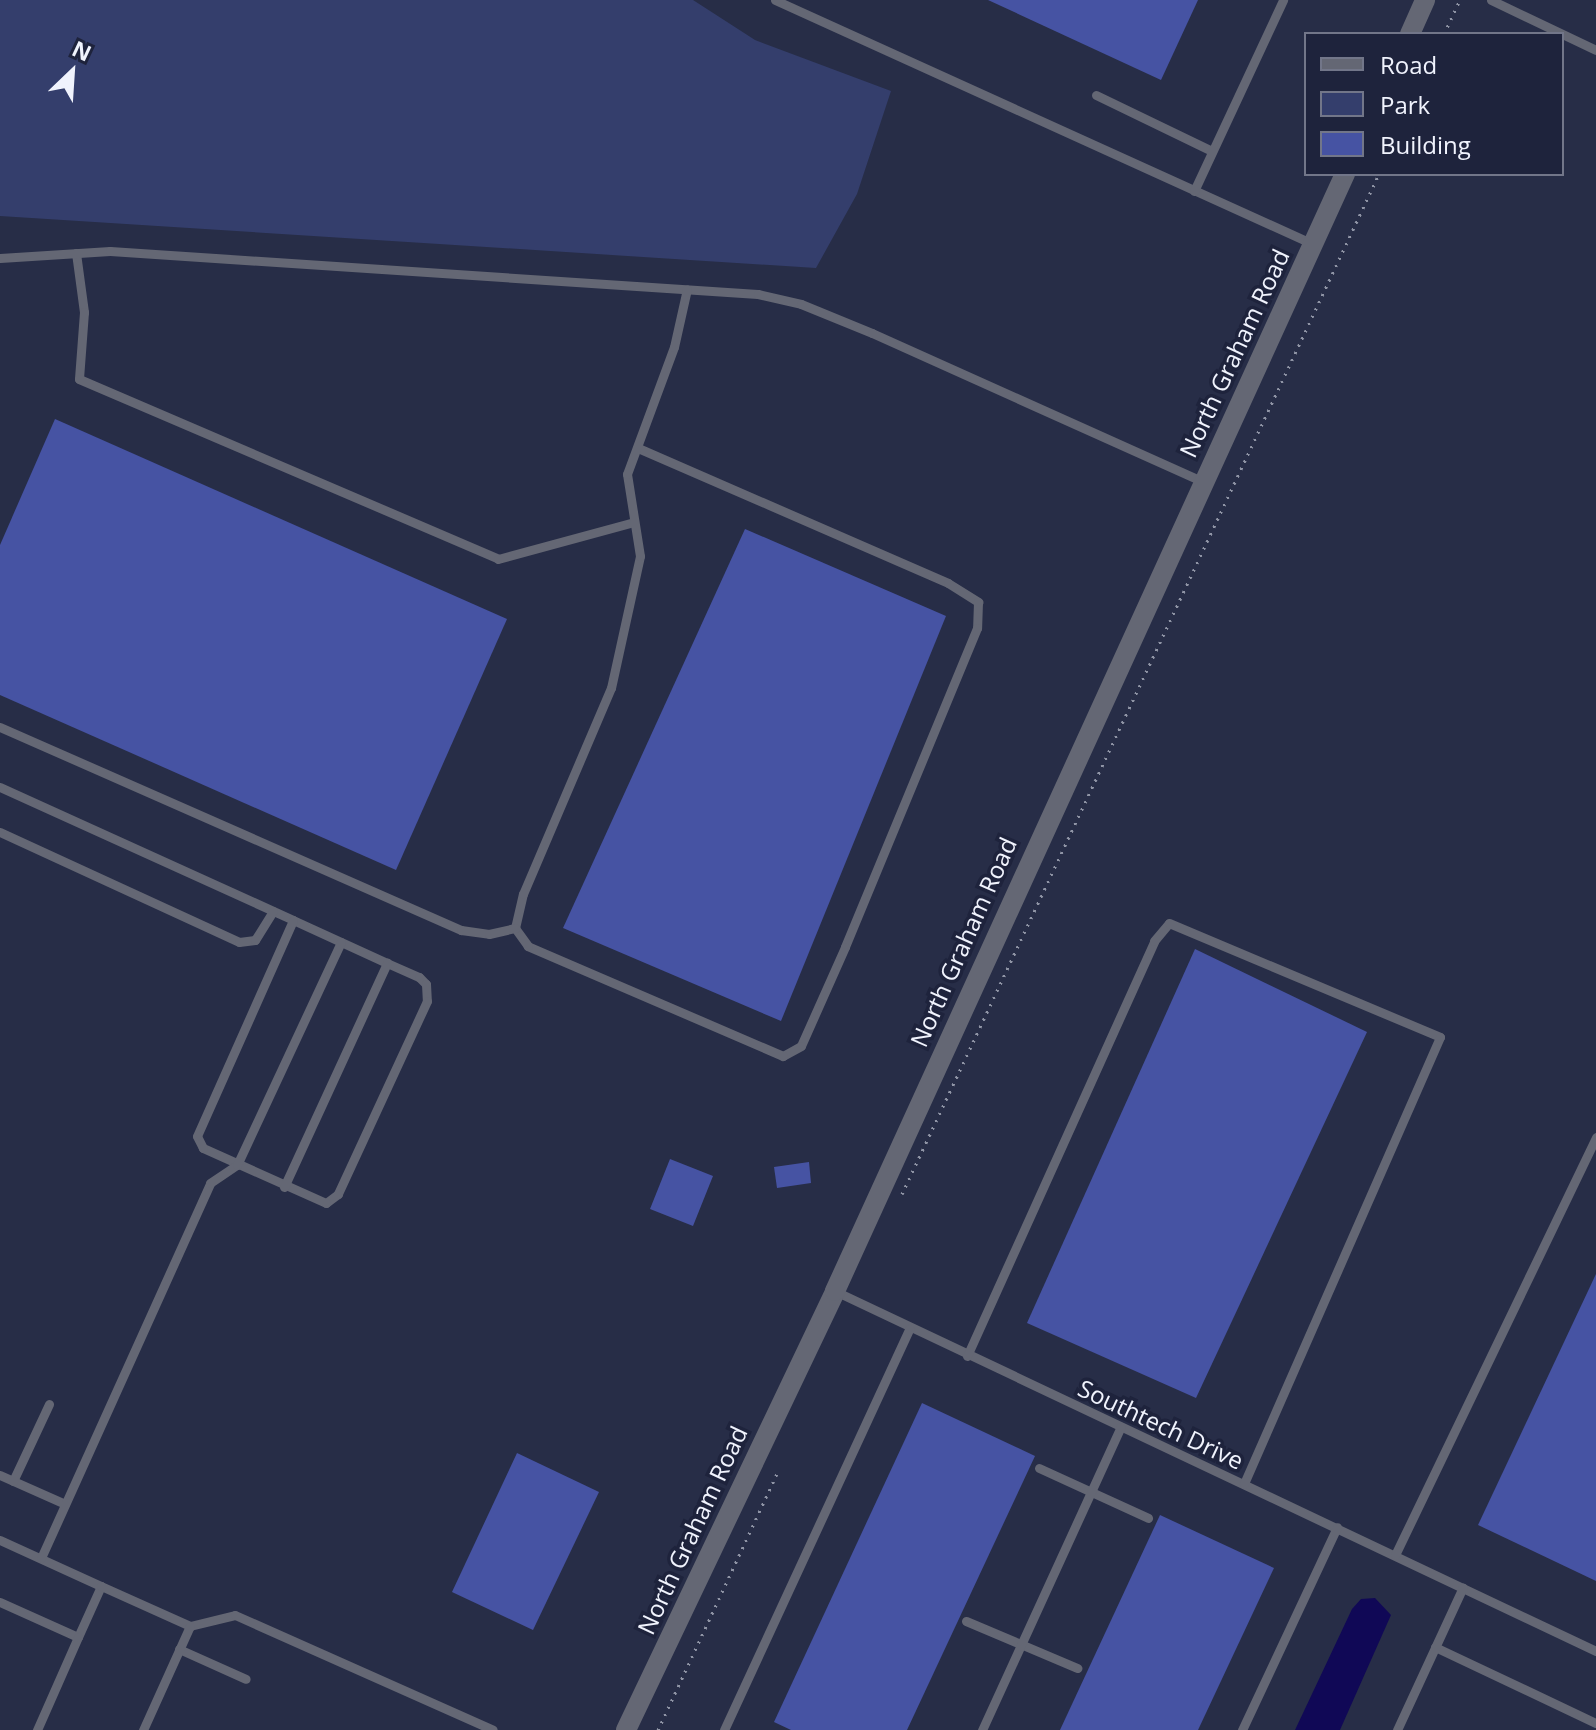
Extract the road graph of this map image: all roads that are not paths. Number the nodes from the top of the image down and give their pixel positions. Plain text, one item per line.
1 (775, 0) edge
2 (1283, 0) edge
3 (1425, 0) edge
4 (1491, 0) edge
5 (1411, 32) edge
6 (1558, 32) edge
7 (1564, 35) edge
8 (1596, 50) edge
9 (1096, 95) dead end
10 (1212, 151) junction
11 (1344, 176) edge
12 (1194, 191) junction
13 (1313, 244) junction
14 (76, 253) junction
15 (0, 258) edge
16 (687, 289) junction
17 (638, 448) junction
18 (1204, 482) junction
19 (634, 522) junction
20 (0, 727) edge
21 (0, 787) edge
22 (0, 832) edge
23 (273, 911) junction
24 (293, 920) junction
25 (515, 928) junction
26 (341, 942) junction
27 (387, 963) junction
28 (1596, 1137) edge
29 (237, 1165) junction
30 (284, 1187) junction
31 (835, 1291) junction
32 (909, 1329) junction
33 (967, 1356) junction
34 (49, 1404) dead end
35 (1121, 1427) junction
36 (1039, 1468) dead end
37 (0, 1475) edge
38 (13, 1481) junction
39 (1244, 1484) junction
40 (1091, 1492) junction
41 (65, 1504) junction
42 (1148, 1518) dead end
43 (1337, 1527) junction
44 (0, 1540) edge
45 (1395, 1555) junction
46 (41, 1558) junction
47 (101, 1586) junction
48 (1467, 1589) junction
49 (0, 1602) edge
50 (966, 1621) dead end
51 (190, 1626) junction
52 (78, 1637) junction
53 (1021, 1644) junction
54 (1435, 1647) junction
55 (179, 1649) junction
56 (1596, 1651) edge
57 (1077, 1668) dead end
58 (246, 1679) dead end
59 (1596, 1723) edge
60 (486, 1729) edge
61 (37, 1730) edge
62 (143, 1730) edge
63 (626, 1730) edge
64 (724, 1730) edge
65 (982, 1730) edge
66 (1242, 1730) edge
67 (1397, 1730) edge

1 - 12 lane
2 - 10 lane
3 - 5 street
4 - 6 lane
7 - 8 lane
9 - 10 lane
10 - 12 lane
11 - 13 street, North Graham Road
12 - 13 lane
13 - 18 street, North Graham Road
14 - 15 lane
14 - 16 lane
14 - 19 lane
16 - 17 lane
16 - 18 lane
17 - 19 lane
17 - 25 lane
18 - 31 street, North Graham Road
19 - 25 lane
20 - 25 lane
21 - 23 lane
22 - 23 lane
23 - 24 lane
24 - 26 lane
24 - 29 lane
26 - 27 lane
26 - 29 lane
27 - 30 lane
27 - 30 lane
28 - 45 lane
29 - 30 lane
29 - 41 lane
31 - 32 lane, Southtech Drive
31 - 63 street, North Graham Road
32 - 33 lane, Southtech Drive
32 - 64 lane
33 - 35 lane, Southtech Drive
33 - 39 lane
34 - 38 lane
35 - 39 lane, Southtech Drive
35 - 40 lane
36 - 40 lane
37 - 38 lane
38 - 41 lane
39 - 43 lane, Southtech Drive
40 - 42 lane
40 - 53 lane
41 - 46 lane
43 - 45 lane, Southtech Drive
43 - 66 lane
44 - 46 lane
45 - 48 lane, Southtech Drive
46 - 47 lane
47 - 51 lane
47 - 52 lane
48 - 54 lane
48 - 56 lane, Southtech Drive
49 - 52 lane
50 - 53 lane
51 - 55 lane
51 - 60 lane
52 - 61 lane
53 - 57 lane
53 - 65 lane
54 - 59 lane
54 - 67 lane
55 - 58 lane
55 - 62 lane

